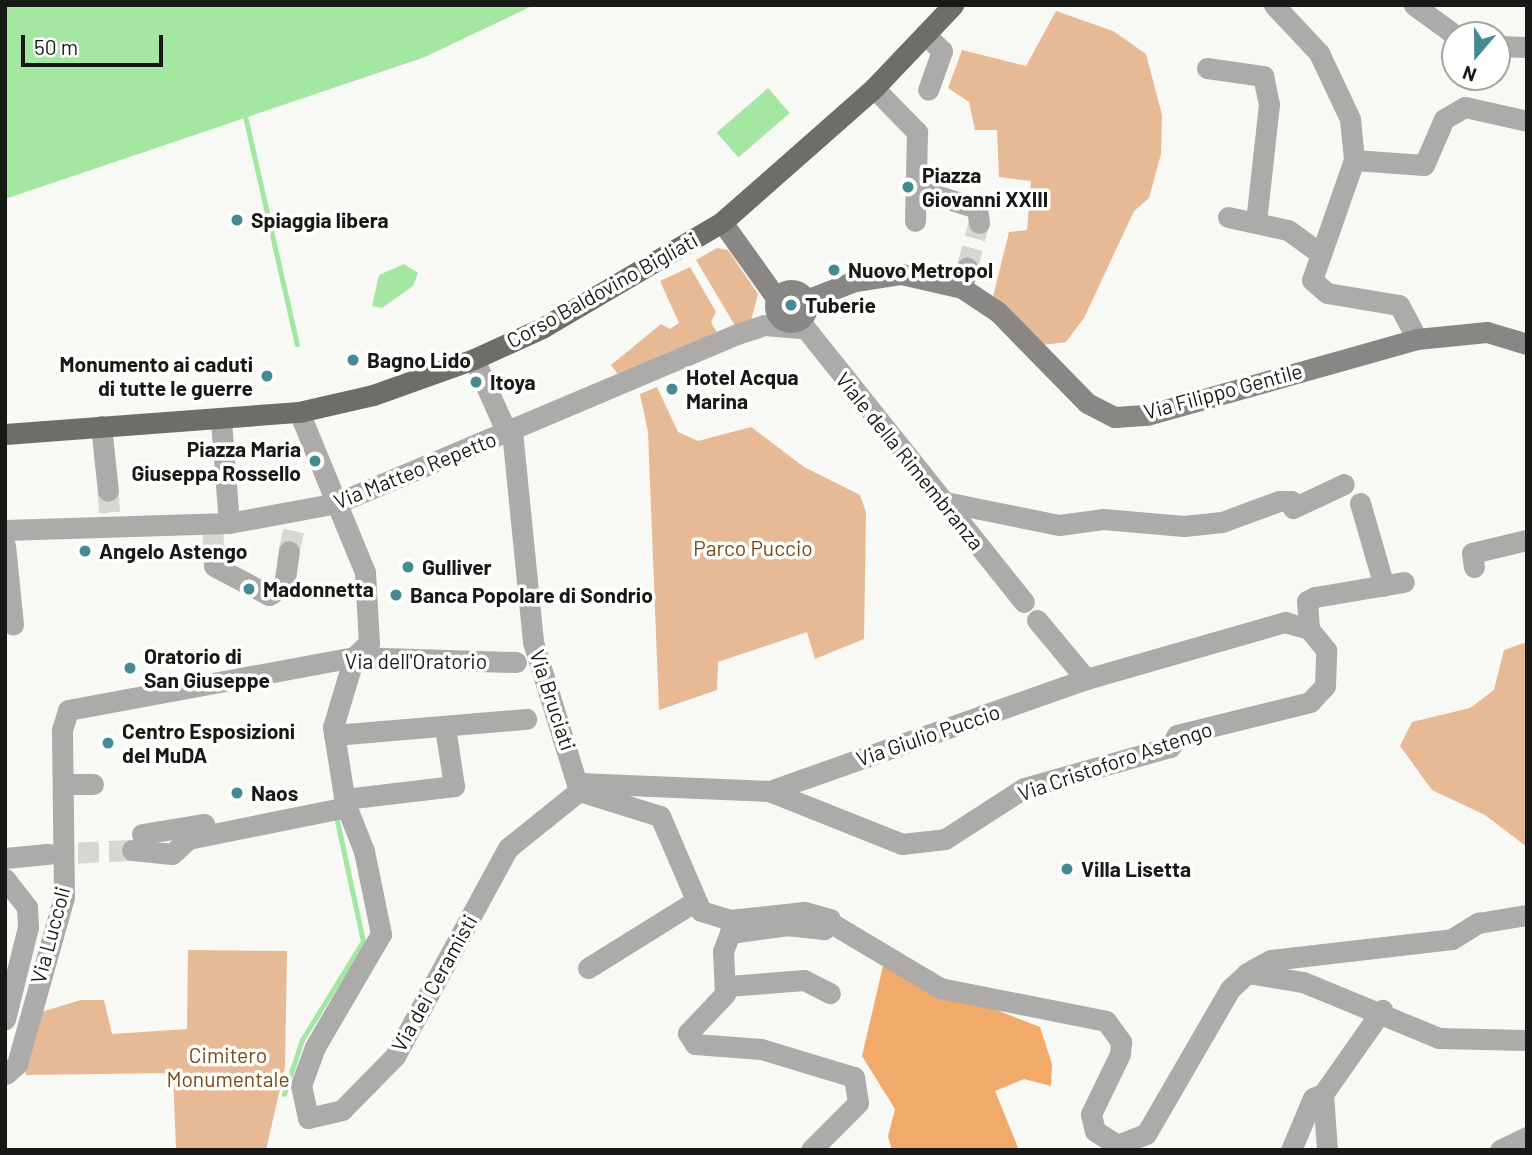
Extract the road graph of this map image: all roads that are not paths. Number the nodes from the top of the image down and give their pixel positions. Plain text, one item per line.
1 (953, 5) edge
2 (1274, 5) edge
3 (1414, 5) edge
4 (1441, 25) edge
5 (925, 34) junction
6 (1207, 68) dead end
7 (874, 88) junction
8 (928, 90) dead end
9 (1527, 121) edge
10 (1354, 160) junction
11 (932, 194) dead end
12 (1228, 217) dead end
13 (915, 221) dead end
14 (1256, 221) junction
15 (722, 222) junction
16 (979, 223) dead end
17 (1320, 253) junction
18 (802, 316) junction
19 (1417, 339) junction
20 (1527, 344) edge
21 (474, 359) junction
22 (299, 412) junction
23 (220, 420) junction
24 (101, 426) junction
25 (510, 432) junction
26 (5, 434) edge
27 (1344, 484) dead end
28 (108, 491) tunnel mouth
29 (945, 502) junction
30 (337, 503) junction
31 (1360, 503) dead end
32 (218, 526) junction
33 (5, 530) edge
34 (1526, 540) edge
35 (5, 545) edge
36 (289, 551) tunnel mouth
37 (214, 566) dead end
38 (1474, 567) dead end
39 (1024, 602) dead end
40 (11, 619) edge
41 (1037, 620) dead end
42 (1310, 628) junction
43 (354, 657) junction
44 (516, 662) dead end
45 (1086, 679) junction
46 (65, 706) joint
47 (526, 719) dead end
48 (445, 727) junction
49 (334, 735) junction
50 (65, 784) junction
51 (93, 784) dead end
52 (580, 787) junction
53 (769, 791) junction
54 (345, 801) junction
55 (137, 842) tunnel mouth
56 (47, 854) tunnel mouth
57 (5, 858) edge
58 (5, 879) edge
59 (694, 902) junction
60 (1527, 915) edge
61 (831, 923) junction
62 (588, 968) dead end
63 (1247, 973) junction
64 (728, 986) junction
65 (830, 993) dead end
66 (1382, 1010) junction
67 (5, 1019) edge
68 (1527, 1040) edge
69 (6, 1074) edge
70 (5, 1080) edge
71 (1323, 1094) junction
72 (1527, 1137) edge
73 (1133, 1146) edge
74 (811, 1150) edge
75 (1291, 1150) edge
76 (1328, 1150) edge
77 (1500, 1150) edge

1 - 5 main road, Corso Baldovino Bigliati
2 - 10 street
3 - 4 street
5 - 7 main road, Corso Baldovino Bigliati
5 - 8 street
6 - 14 street
7 - 13 street
7 - 15 main road, Corso Baldovino Bigliati
9 - 10 street
10 - 17 street
11 - 16 street
12 - 14 street
14 - 17 street
15 - 18 street
15 - 21 main road, Corso Baldovino Bigliati
17 - 19 street
18 - 19 street, Via Filippo Gentile
18 - 25 street, Via Matteo Repetto
18 - 29 street, Viale della Rimembranza
19 - 20 street, Via Filippo Gentile
21 - 22 main road, Corso Baldovino Bigliati
21 - 25 street, Via Bruciati
22 - 23 main road, Corso Baldovino Bigliati
22 - 30 street
23 - 24 main road, Corso Baldovino Bigliati
23 - 32 street
24 - 26 main road, Corso Baldovino Bigliati
24 - 28 street
25 - 30 street, Via Matteo Repetto
25 - 52 street, Via Bruciati
27 - 29 street
29 - 39 street, Viale della Rimembranza
30 - 32 street, Via Matteo Repetto
30 - 43 street, Via dei Ceramisti
31 - 42 street
32 - 33 street, Via Matteo Repetto
34 - 38 street
35 - 40 street
36 - 37 street
41 - 45 street
42 - 45 street
42 - 53 street, Via Cristoforo Astengo
43 - 44 street, Via dell'Oratorio
43 - 46 street, Via dell'Oratorio
43 - 49 street, Via dei Ceramisti
45 - 53 street, Via Giulio Puccio
46 - 50 street, Via Luccoli
47 - 48 street
48 - 49 street
48 - 54 street
49 - 54 street, Via dei Ceramisti
50 - 51 street
50 - 69 street, Via Luccoli
52 - 53 street, Via Cristoforo Astengo
52 - 54 street, Via dei Ceramisti
52 - 59 street
54 - 55 street
56 - 57 street
58 - 67 street
59 - 61 street
59 - 62 street
60 - 63 street
61 - 64 street
61 - 73 street
63 - 66 street
63 - 73 street
64 - 65 street
64 - 74 street
66 - 68 street
66 - 71 street
69 - 70 street, Via Luccoli
71 - 75 street
71 - 76 street
72 - 77 street

